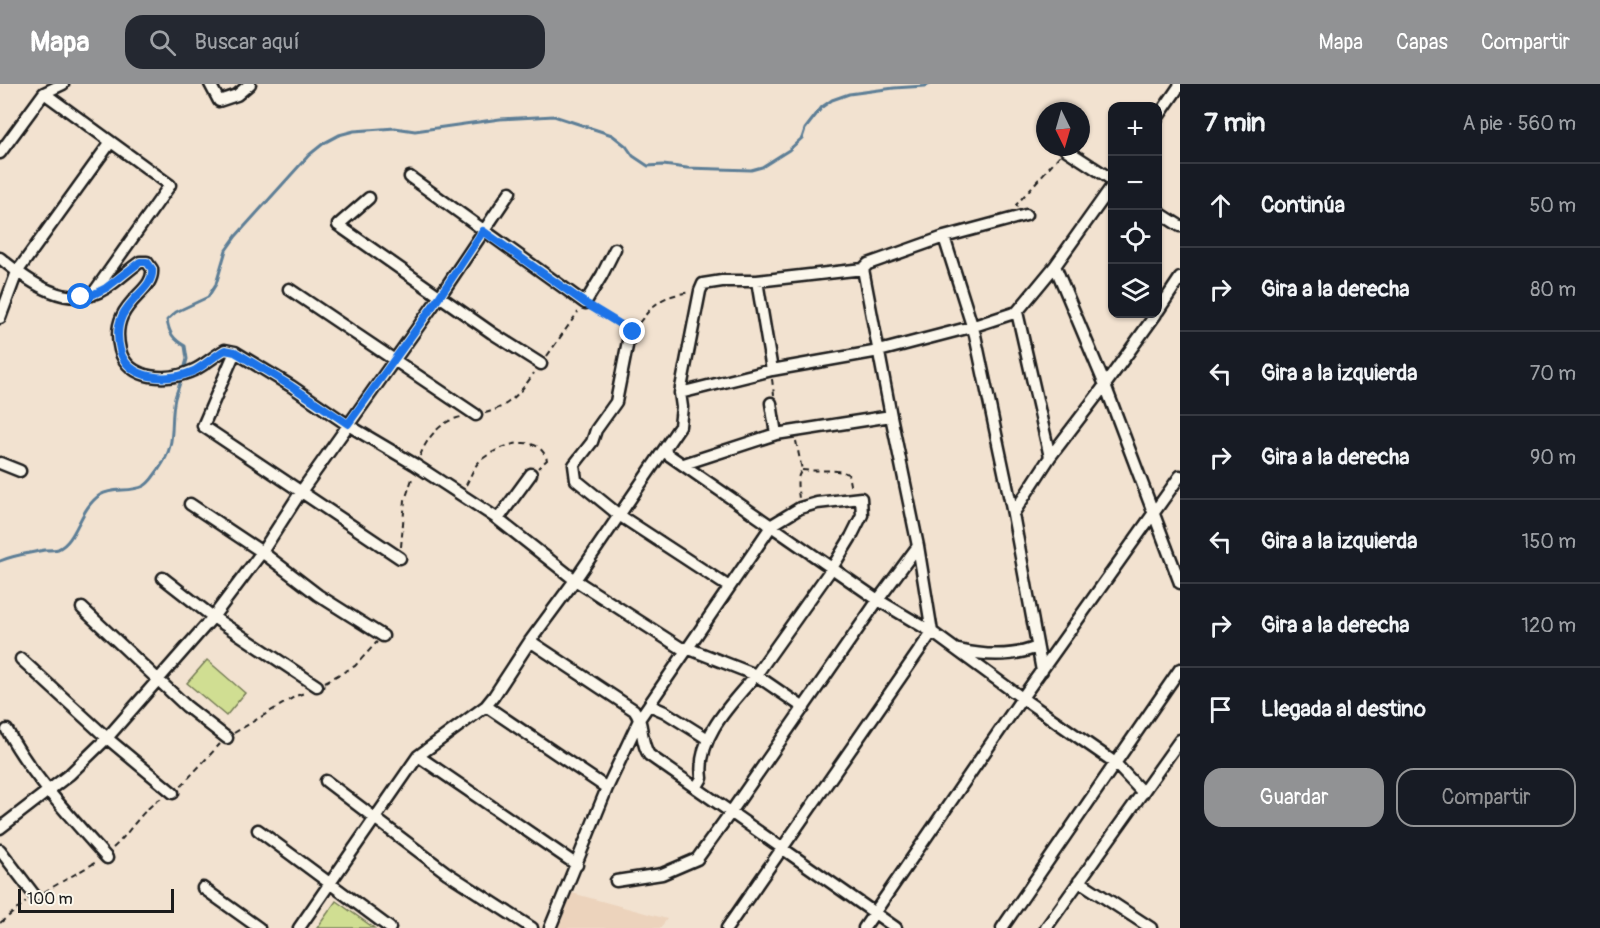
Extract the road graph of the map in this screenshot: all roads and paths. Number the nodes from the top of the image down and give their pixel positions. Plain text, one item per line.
1 (63, 84) edge
2 (210, 84) edge
3 (250, 84) edge
4 (1180, 85) edge
5 (44, 93) junction
6 (1162, 111) edge
7 (110, 142) junction
8 (0, 153) edge
9 (1059, 156) edge
10 (1076, 156) edge
11 (410, 177) dead end
12 (1108, 177) edge
13 (510, 192) dead end
14 (1108, 193) edge
15 (369, 198) dead end
16 (1026, 215) joint
17 (1162, 215) edge
18 (1180, 226) edge
19 (483, 231) junction
20 (944, 237) junction
21 (615, 249) dead end
22 (0, 258) edge
23 (1055, 267) junction
24 (863, 269) junction
25 (16, 272) junction
26 (1180, 278) edge
27 (757, 281) junction
28 (290, 289) dead end
29 (700, 291) junction
30 (92, 295) junction
31 (440, 296) junction
32 (585, 303) junction
33 (1162, 305) edge
34 (1017, 312) junction
35 (0, 318) edge
36 (1153, 318) edge
37 (971, 327) junction
38 (633, 332) junction
39 (879, 351) junction
40 (235, 352) junction
41 (394, 359) junction
42 (541, 364) dead end
43 (772, 370) junction
44 (1105, 385) junction
45 (680, 393) junction
46 (771, 403) joint
47 (476, 415) dead end
48 (891, 416) junction
49 (348, 424) junction
50 (794, 432) junction
51 (776, 434) junction
52 (663, 451) junction
53 (1050, 457) junction
54 (547, 460) dead end
55 (0, 463) edge
56 (684, 464) junction
57 (802, 470) junction
58 (20, 471) dead end
59 (531, 474) dead end
60 (1180, 476) edge
61 (300, 493) junction
62 (461, 496) junction
63 (853, 499) junction
64 (190, 504) dead end
65 (801, 508) junction
66 (1154, 513) junction
67 (1013, 514) junction
68 (619, 515) junction
69 (498, 519) junction
70 (772, 525) junction
71 (918, 546) junction
72 (262, 552) junction
73 (400, 558) dead end
74 (832, 568) junction
75 (163, 578) dead end
76 (575, 580) junction
77 (1180, 583) edge
78 (729, 587) junction
79 (878, 600) junction
80 (82, 608) dead end
81 (213, 617) junction
82 (932, 632) junction
83 (383, 636) joint
84 (530, 641) junction
85 (1037, 647) junction
86 (687, 648) junction
87 (956, 649) junction
88 (21, 659) dead end
89 (1180, 669) edge
90 (1042, 671) junction
91 (756, 675) junction
92 (158, 680) junction
93 (317, 686) junction
94 (1022, 698) junction
95 (649, 705) junction
96 (486, 706) junction
97 (804, 708) junction
98 (640, 718) junction
99 (7, 730) dead end
100 (106, 738) junction
101 (227, 738) junction
102 (708, 739) junction
103 (1180, 740) edge
104 (418, 756) junction
105 (1114, 762) junction
106 (326, 781) dead end
107 (607, 788) junction
108 (696, 788) junction
109 (49, 789) junction
110 (173, 793) junction
111 (1143, 793) junction
112 (731, 812) junction
113 (375, 819) junction
114 (0, 828) edge
115 (258, 830) dead end
116 (783, 847) junction
117 (0, 850) edge
118 (108, 858) junction
119 (577, 865) junction
120 (616, 881) dead end
121 (1079, 881) junction
122 (330, 882) junction
123 (203, 888) dead end
124 (35, 897) junction
125 (875, 912) junction
126 (0, 923) edge
127 (259, 928) edge
128 (299, 928) edge
129 (390, 928) edge
130 (532, 928) edge
131 (550, 928) edge
132 (727, 928) edge
133 (864, 928) edge
134 (896, 928) edge
135 (1002, 928) edge
136 (1046, 928) edge
137 (1151, 928) edge

1 - 5 street
2 - 3 street
4 - 6 street
5 - 7 street
5 - 8 street
7 - 25 street
7 - 30 street
9 - 16 path
10 - 12 street
11 - 19 street
13 - 19 street
14 - 23 street
15 - 31 street
16 - 20 street
17 - 18 street
19 - 31 street
19 - 32 street
20 - 24 street
20 - 37 street
21 - 32 street
22 - 25 street
23 - 34 street
23 - 44 street
24 - 27 street
24 - 39 street
25 - 30 street
25 - 35 street
26 - 33 street
27 - 29 street
27 - 43 street
28 - 41 street
29 - 38 path
29 - 45 street
30 - 40 street
31 - 41 street
31 - 42 street
32 - 38 path
34 - 37 street
34 - 53 street
36 - 44 street
37 - 39 street
37 - 67 street
38 - 68 street
39 - 43 street
39 - 48 street
40 - 49 street
40 - 61 street
41 - 47 street
41 - 49 street
43 - 45 street
43 - 46 path
44 - 53 street
44 - 66 street
45 - 52 street
46 - 51 street
48 - 50 street
48 - 71 street
49 - 61 street
49 - 62 street
50 - 51 street
50 - 57 path
51 - 56 street
52 - 56 street
52 - 68 street
53 - 67 street
54 - 62 path
55 - 58 street
56 - 70 street
57 - 63 path
57 - 65 path
59 - 69 street
60 - 66 street
61 - 72 street
61 - 73 street
62 - 69 street
63 - 65 street
63 - 74 street
64 - 72 street
65 - 70 street
66 - 77 street
66 - 90 street
67 - 85 street
68 - 76 street
68 - 78 street
69 - 76 street
70 - 74 street
70 - 78 street
71 - 79 street
71 - 82 street
72 - 81 street
72 - 83 street
74 - 79 street
74 - 91 street
75 - 81 street
76 - 84 street
76 - 86 street
78 - 86 street
79 - 82 street
79 - 97 street
80 - 92 street
81 - 92 street
81 - 93 street
82 - 87 street
82 - 116 street
83 - 93 path
84 - 96 street
84 - 98 street
85 - 87 street
85 - 90 street
86 - 91 street
86 - 95 street
87 - 94 street
88 - 100 street
89 - 105 street
90 - 94 street
91 - 97 street
91 - 102 street
92 - 100 street
92 - 101 street
93 - 101 path
94 - 105 street
94 - 125 street
95 - 98 street
95 - 102 street
96 - 104 street
96 - 107 street
97 - 112 street
98 - 107 street
98 - 108 street
99 - 109 street
100 - 109 street
100 - 110 street
101 - 110 path
102 - 108 street
103 - 111 street
104 - 113 street
104 - 119 street
105 - 111 street
105 - 135 street
106 - 113 street
107 - 119 street
108 - 112 street
109 - 114 street
109 - 118 street
110 - 118 path
111 - 121 street
112 - 116 street
112 - 120 street
113 - 122 street
113 - 130 street
115 - 122 street
116 - 125 street
116 - 132 street
117 - 124 street
118 - 124 path
119 - 131 street
121 - 136 street
121 - 137 street
122 - 128 street
122 - 129 street
123 - 127 street
124 - 126 path
125 - 133 street
125 - 134 street

